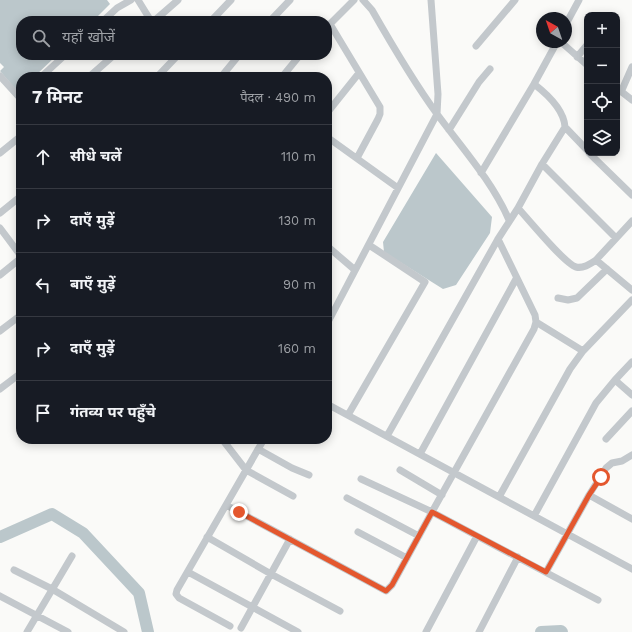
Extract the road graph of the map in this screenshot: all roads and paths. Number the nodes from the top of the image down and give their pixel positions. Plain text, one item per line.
1 (131, 0) edge
2 (138, 0) edge
3 (178, 0) edge
4 (231, 0) edge
5 (290, 0) edge
6 (354, 0) edge
7 (363, 0) edge
8 (432, 0) edge
9 (515, 0) edge
10 (579, 0) edge
11 (572, 13) edge
12 (108, 16) edge
13 (149, 16) edge
14 (158, 16) edge
15 (216, 16) edge
16 (275, 16) edge
17 (332, 23) edge
18 (332, 31) edge
19 (476, 46) dead end
20 (554, 48) edge
21 (567, 48) edge
22 (584, 48) edge
23 (577, 57) junction
24 (60, 60) edge
25 (108, 60) edge
26 (173, 60) edge
27 (235, 60) edge
28 (296, 60) edge
29 (584, 63) edge
30 (632, 67) edge
31 (490, 68) dead end
32 (46, 72) edge
33 (95, 72) edge
34 (162, 72) edge
35 (225, 72) edge
36 (286, 72) edge
37 (359, 73) junction
38 (0, 76) edge
39 (534, 84) junction
40 (620, 88) edge
41 (620, 91) edge
42 (16, 94) edge
43 (632, 100) edge
44 (332, 107) edge
45 (437, 114) junction
46 (565, 127) junction
47 (449, 130) junction
48 (16, 140) edge
49 (332, 140) edge
50 (584, 147) edge
51 (0, 153) edge
52 (593, 156) edge
53 (357, 158) junction
54 (542, 164) junction
55 (481, 173) junction
56 (398, 188) junction
57 (632, 196) edge
58 (16, 200) edge
59 (518, 208) junction
60 (0, 213) edge
61 (509, 220) junction
62 (632, 221) edge
63 (0, 228) edge
64 (616, 238) junction
65 (498, 239) junction
66 (369, 245) junction
67 (16, 250) edge
68 (332, 250) edge
69 (596, 260) junction
70 (16, 261) edge
71 (607, 269) junction
72 (355, 270) junction
73 (0, 275) edge
74 (516, 278) junction
75 (632, 290) edge
76 (558, 298) dead end
77 (632, 300) edge
78 (332, 314) edge
79 (16, 319) edge
80 (536, 322) junction
81 (0, 331) edge
82 (583, 351) junction
83 (632, 362) edge
84 (16, 376) edge
85 (615, 380) junction
86 (1, 387) edge
87 (632, 395) edge
88 (332, 407) edge
89 (632, 411) edge
90 (348, 415) junction
91 (386, 436) junction
92 (606, 439) dead end
93 (226, 444) edge
94 (261, 444) edge
95 (258, 449) junction
96 (420, 454) junction
97 (632, 455) edge
98 (246, 470) junction
99 (400, 470) dead end
100 (454, 473) junction
101 (309, 475) dead end
102 (361, 479) dead end
103 (442, 495) junction
104 (589, 495) junction
105 (293, 496) dead end
106 (499, 497) junction
107 (347, 498) dead end
108 (226, 505) junction
109 (432, 512) junction
110 (534, 516) junction
111 (632, 519) edge
112 (358, 532) dead end
113 (566, 534) junction
114 (419, 536) junction
115 (477, 536) junction
116 (207, 537) junction
117 (290, 539) junction
118 (72, 556) dead end
119 (518, 557) junction
120 (407, 558) junction
121 (632, 569) edge
122 (14, 570) dead end
123 (188, 572) junction
124 (546, 572) junction
125 (271, 574) junction
126 (52, 589) junction
127 (0, 596) edge
128 (598, 600) dead end
129 (252, 608) junction
130 (340, 611) dead end
131 (37, 616) junction
132 (230, 626) dead end
133 (241, 628) dead end
134 (27, 632) edge
135 (68, 632) edge
136 (124, 632) edge
137 (298, 632) edge
138 (426, 632) edge
139 (479, 632) edge

1 - 12 street
2 - 13 street
3 - 14 street
4 - 15 street
5 - 16 street
6 - 17 street
7 - 45 street
8 - 45 street
9 - 19 street
10 - 11 street
18 - 37 street
20 - 39 street
21 - 23 street
22 - 23 street
23 - 29 street
24 - 32 street
25 - 33 street
26 - 34 street
27 - 35 street
28 - 36 street
30 - 40 street
31 - 47 street
37 - 44 street
37 - 53 street
38 - 42 street
39 - 46 street
39 - 55 street
41 - 43 street
45 - 47 street
45 - 56 street
46 - 50 street
46 - 54 street
47 - 55 street
48 - 51 street
49 - 53 street
52 - 57 street
53 - 56 street
54 - 59 street
54 - 64 street
55 - 61 street
56 - 66 street
58 - 60 street
59 - 61 street
59 - 69 street
61 - 65 street
62 - 64 street
63 - 67 street
64 - 69 street
65 - 74 street
65 - 91 street
66 - 72 street
66 - 90 street
68 - 72 street
69 - 71 street
70 - 73 street
71 - 75 street
71 - 76 street
72 - 78 street
74 - 80 street
74 - 96 street
77 - 82 street
79 - 81 street
80 - 82 street
80 - 100 street
82 - 106 street
83 - 85 street
84 - 86 street
85 - 87 street
85 - 110 street
88 - 90 street
89 - 92 street
90 - 91 street
91 - 96 street
93 - 98 street
94 - 95 street
95 - 98 street
95 - 101 street
96 - 100 street
97 - 104 street
98 - 105 street
98 - 108 street
99 - 103 street
100 - 103 street
100 - 106 street
102 - 109 street
103 - 109 street
104 - 111 street
104 - 113 street
106 - 110 street
107 - 114 street
108 - 116 street
108 - 117 street
109 - 114 street
109 - 115 street
110 - 113 street
112 - 120 street
113 - 121 street
113 - 124 street
114 - 120 street
115 - 119 street
115 - 138 street
116 - 123 street
116 - 125 street
117 - 120 street
117 - 125 street
118 - 126 street
119 - 124 street
119 - 139 street
122 - 126 street
123 - 129 street
123 - 132 street
124 - 128 street
125 - 129 street
125 - 130 street
126 - 131 street
126 - 136 street
127 - 131 street
129 - 133 street
129 - 137 street
131 - 134 street
131 - 135 street

